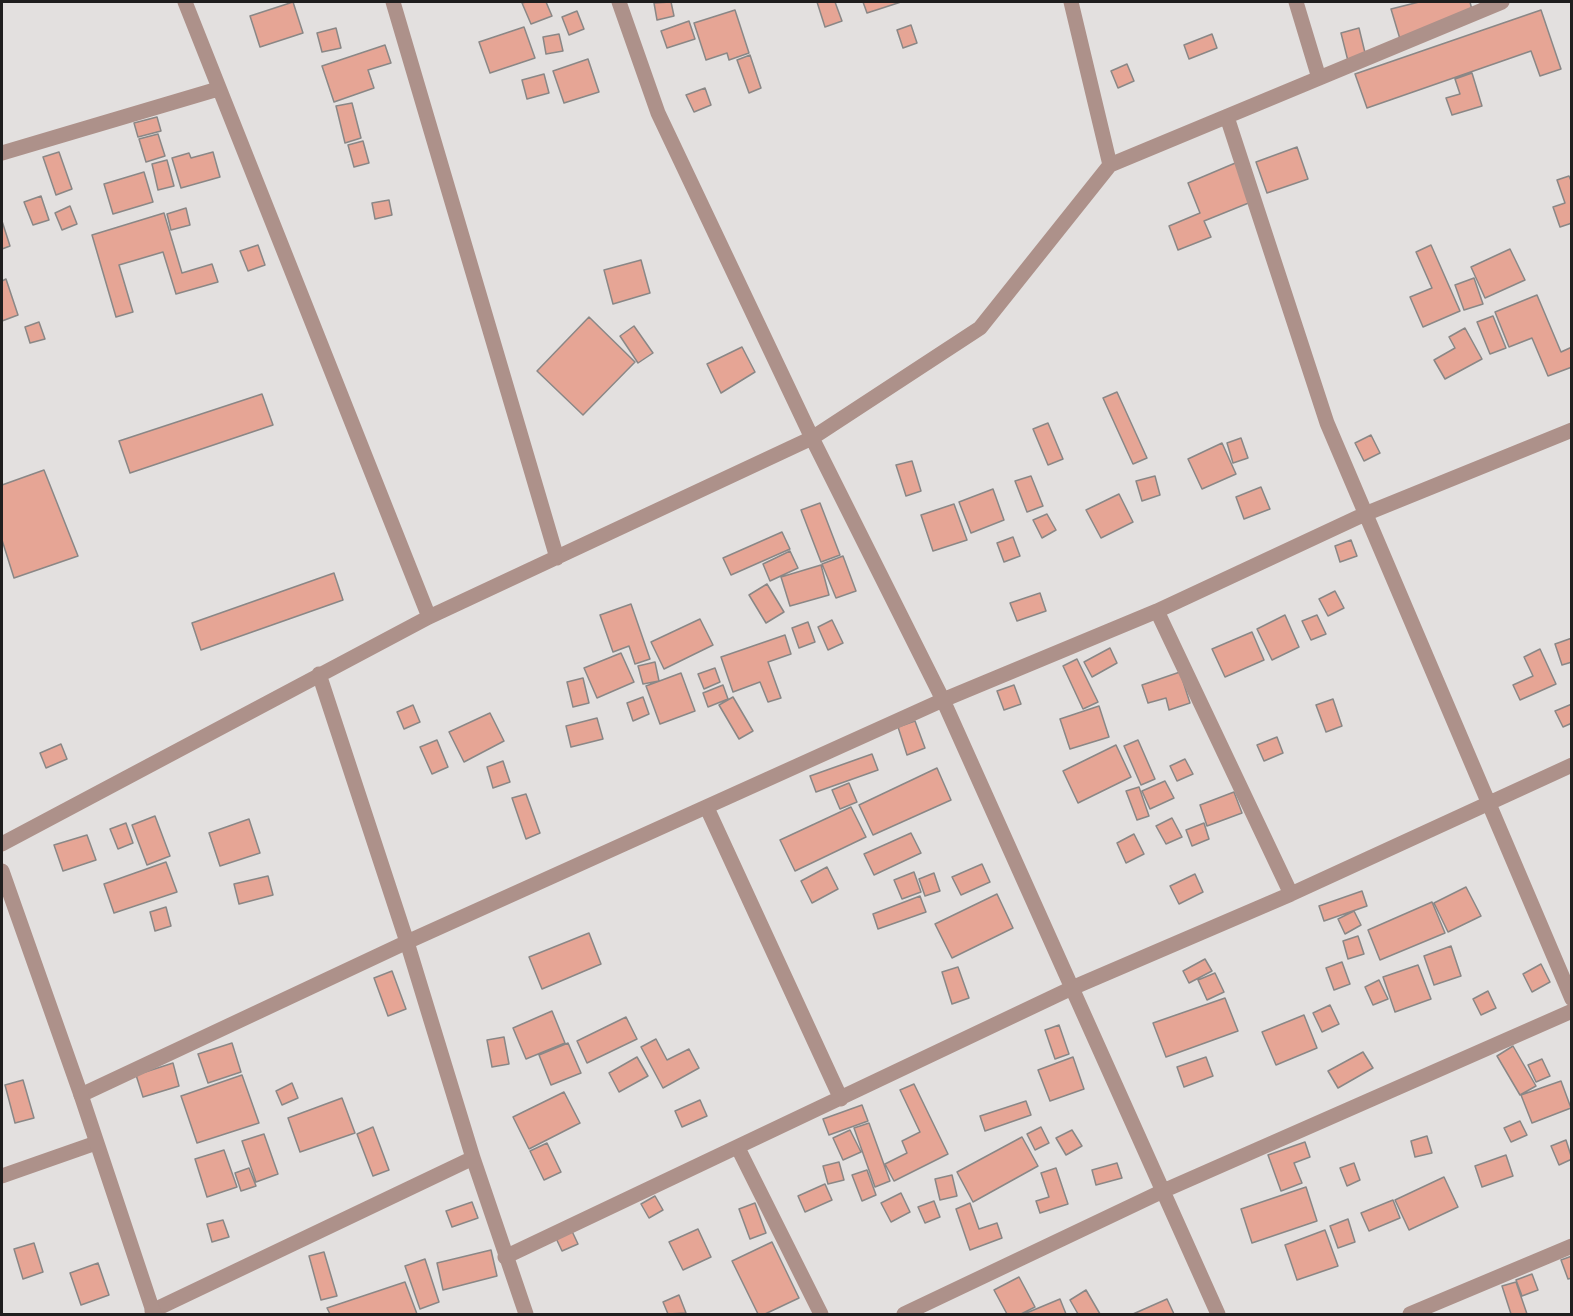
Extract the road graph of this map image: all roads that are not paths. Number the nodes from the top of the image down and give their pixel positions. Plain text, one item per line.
1 (185, 2) edge
2 (393, 2) edge
3 (619, 2) edge
4 (1071, 2) edge
5 (1296, 2) edge
6 (1502, 2) edge
7 (1318, 78) junction
8 (218, 89) junction
9 (1227, 117) junction
10 (2, 153) edge
11 (1110, 165) junction
12 (1572, 429) edge
13 (812, 438) junction
14 (1365, 514) junction
15 (557, 558) junction
16 (1157, 611) junction
17 (429, 617) junction
18 (319, 674) junction
19 (943, 700) junction
20 (1572, 765) edge
21 (1489, 804) junction
22 (706, 808) junction
23 (2, 844) edge
24 (2, 871) edge
25 (1291, 894) junction
26 (7, 901) edge
27 (407, 942) junction
28 (1072, 988) junction
29 (1572, 999) edge
30 (1572, 1011) edge
31 (81, 1095) junction
32 (840, 1099) junction
33 (96, 1143) junction
34 (738, 1148) junction
35 (473, 1158) junction
36 (2, 1176) edge
37 (1163, 1191) junction
38 (1572, 1246) edge
39 (505, 1257) junction
40 (153, 1313) edge
41 (526, 1314) edge
42 (821, 1314) edge
43 (904, 1314) edge
44 (1218, 1314) edge
45 (1410, 1314) edge

1 - 8 street
2 - 15 street
3 - 13 street
4 - 11 street
5 - 7 street
6 - 7 street
7 - 9 street
8 - 10 street
8 - 17 street
9 - 11 street
9 - 14 street
11 - 13 street
12 - 14 street
13 - 15 street
13 - 19 street
14 - 16 street
14 - 21 street
15 - 17 street
16 - 19 street
16 - 25 street
17 - 18 street
18 - 23 street
18 - 27 street
19 - 22 street
19 - 28 street
20 - 21 street
21 - 25 street
21 - 29 street
22 - 27 street
22 - 32 street
24 - 26 street
25 - 28 street
26 - 31 street
27 - 31 street
27 - 35 street
28 - 32 street
28 - 37 street
30 - 37 street
31 - 33 street
32 - 34 street
33 - 36 street
33 - 40 street
34 - 39 street
34 - 42 street
35 - 39 street
35 - 40 street
37 - 43 street
37 - 44 street
38 - 45 street
39 - 41 street

